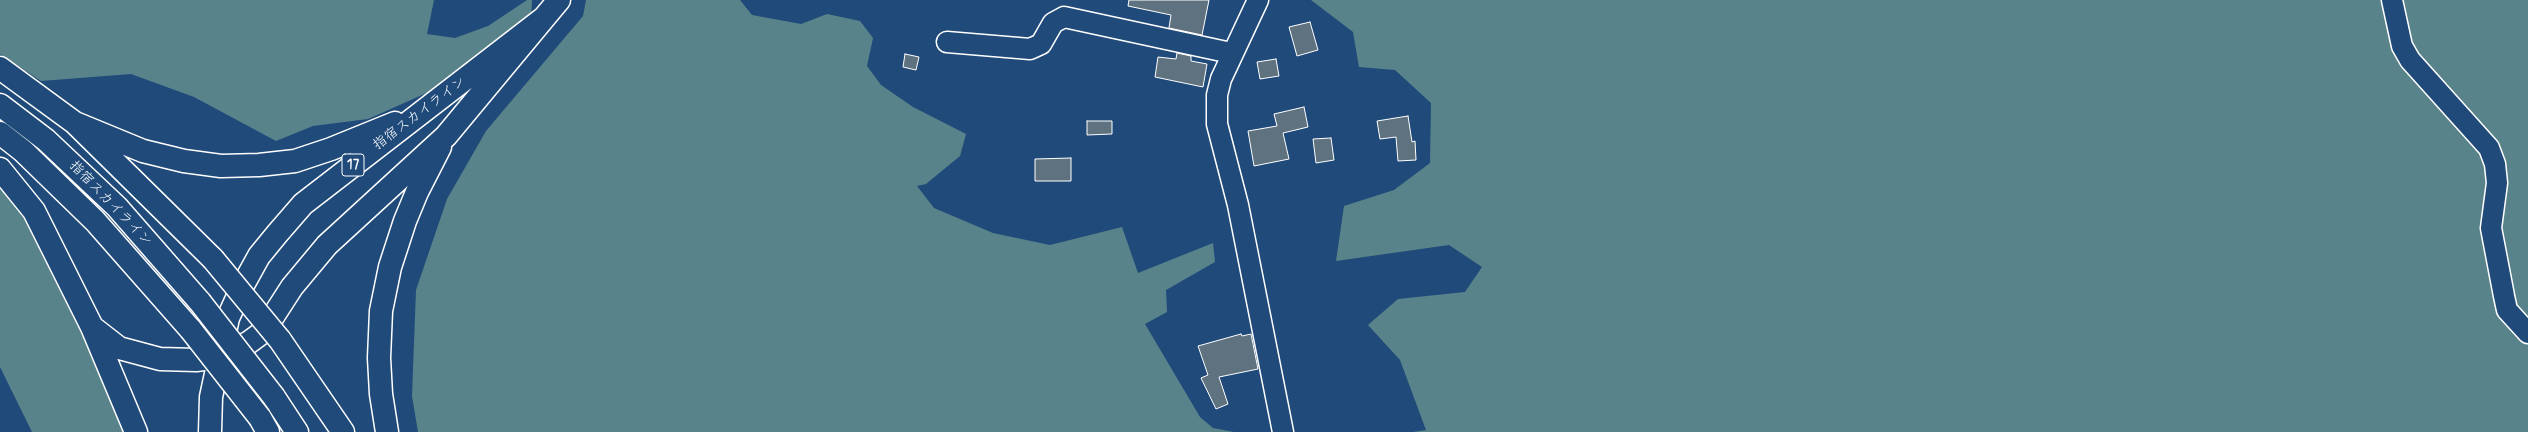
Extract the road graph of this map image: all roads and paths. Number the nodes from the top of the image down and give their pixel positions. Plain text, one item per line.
1 (559, 0) edge
2 (1258, 0) edge
3 (2392, 0) edge
4 (544, 18) junction
5 (947, 42) dead end
6 (1231, 53) junction
7 (0, 68) edge
8 (0, 105) edge
9 (424, 111) junction
10 (75, 123) junction
11 (0, 133) edge
12 (446, 136) junction
13 (0, 169) edge
14 (92, 327) junction
15 (2528, 333) edge
16 (219, 357) junction
17 (264, 425) edge
18 (136, 432) edge
19 (210, 432) edge
20 (296, 432) edge
21 (343, 432) edge
22 (387, 432) edge
23 (1283, 432) edge

1 - 4 main road, 指宿スカイライン / 17
2 - 6 street
3 - 15 street
4 - 9 main road, 指宿スカイライン / 17
4 - 12 main road
5 - 6 street
6 - 23 street
7 - 10 main road
8 - 20 main road, 指宿スカイライン, bridge
9 - 10 main road
9 - 16 main road, 指宿スカイライン / 17
10 - 21 main road, bridge
11 - 17 main road, 指宿スカイライン, bridge
12 - 16 main road
12 - 22 main road
13 - 14 main road
14 - 16 main road
14 - 18 main road
16 - 19 main road, 指宿スカイライン / 17

